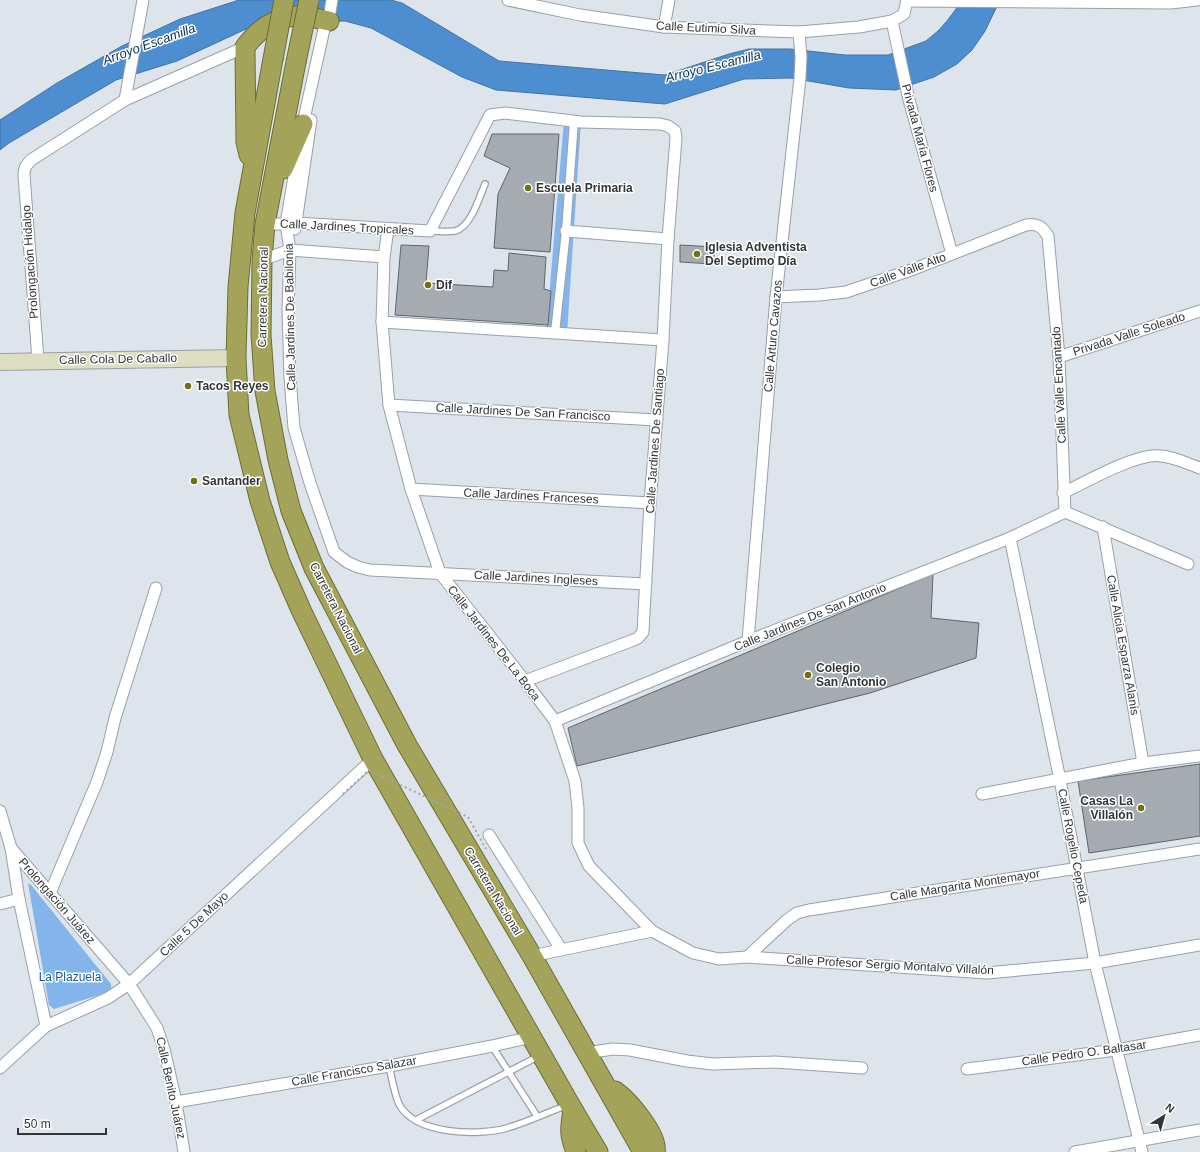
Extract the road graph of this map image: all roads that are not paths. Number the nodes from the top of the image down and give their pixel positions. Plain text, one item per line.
1 (284, 0) edge
2 (308, 0) edge
3 (508, 0) edge
4 (669, 0) edge
5 (907, 0) edge
6 (1197, 0) edge
7 (1172, 2) edge
8 (142, 4) edge
9 (329, 13) edge
10 (892, 21) junction
11 (664, 27) junction
12 (799, 32) junction
13 (245, 47) junction
14 (125, 100) junction
15 (574, 121) junction
16 (303, 124) junction
17 (252, 168) junction
18 (485, 184) dead end
19 (270, 198) junction
20 (291, 223) junction
21 (1035, 223) joint
22 (265, 224) junction
23 (388, 228) junction
24 (430, 231) junction
25 (566, 232) junction
26 (668, 239) junction
27 (290, 250) junction
28 (952, 254) junction
29 (384, 256) junction
30 (262, 260) junction
31 (776, 297) junction
32 (1200, 310) edge
33 (382, 322) junction
34 (555, 334) junction
35 (663, 340) junction
36 (236, 358) junction
37 (1059, 358) junction
38 (38, 360) junction
39 (0, 362) edge
40 (390, 404) junction
41 (657, 420) junction
42 (1200, 468) edge
43 (411, 489) junction
44 (1063, 493) junction
45 (650, 503) junction
46 (1065, 512) junction
47 (1103, 527) junction
48 (1010, 538) junction
49 (334, 552) joint
50 (1188, 564) dead end
51 (440, 573) junction
52 (646, 584) junction
53 (156, 588) dead end
54 (748, 641) junction
55 (525, 681) junction
56 (555, 721) junction
57 (1200, 756) edge
58 (373, 759) junction
59 (1143, 763) junction
60 (1060, 780) junction
61 (982, 794) dead end
62 (0, 811) edge
63 (489, 835) dead end
64 (11, 848) junction
65 (1200, 849) edge
66 (1077, 868) junction
67 (50, 892) junction
68 (19, 899) junction
69 (0, 904) edge
70 (652, 931) junction
71 (1200, 945) edge
72 (561, 949) junction
73 (532, 956) junction
74 (747, 957) junction
75 (1095, 963) junction
76 (129, 984) junction
77 (46, 1026) junction
78 (1200, 1035) edge
79 (532, 1036) junction
80 (492, 1046) junction
81 (1116, 1050) junction
82 (586, 1053) junction
83 (542, 1054) junction
84 (389, 1066) junction
85 (0, 1068) edge
86 (862, 1068) dead end
87 (968, 1069) dead end
88 (508, 1071) junction
89 (604, 1083) junction
90 (176, 1102) junction
91 (572, 1107) junction
92 (537, 1116) junction
93 (416, 1120) junction
94 (1200, 1130) edge
95 (1140, 1147) edge
96 (184, 1152) edge
97 (576, 1152) edge
98 (598, 1152) edge
99 (644, 1152) edge
100 (655, 1152) edge
101 (1075, 1152) edge

1 - 17 highway, Carretera Nacional, bridge
2 - 19 highway, Carretera Nacional, bridge
3 - 11 street, Calle Eutimio Silva
4 - 11 street
5 - 7 street
5 - 10 street, Calle Eutimio Silva
6 - 7 street
8 - 14 street
9 - 13 highway
9 - 16 street
9 - 20 street
10 - 12 street, Calle Eutimio Silva
10 - 28 street, Privada María Flores
11 - 12 street, Calle Eutimio Silva
12 - 31 street, Calle Arturo Cavazos
13 - 14 street
13 - 17 highway
14 - 38 street, Prolongación Hidalgo
15 - 24 street
15 - 25 street
15 - 26 street, Calle Jardines De Santiago
16 - 19 highway
16 - 20 street
17 - 36 highway, Carretera Nacional
18 - 24 lane
19 - 22 highway, Carretera Nacional
20 - 22 street, Calle Jardines Tropicales
20 - 23 street, Calle Jardines Tropicales
20 - 27 street, Calle Jardines De Babilonia
21 - 28 street, Calle Valle Alto
21 - 37 street, Calle Valle Encantado
22 - 30 highway, Carretera Nacional
23 - 24 street, Calle Jardines Tropicales
23 - 29 street, Calle Jardines De La Boca
25 - 26 street
25 - 34 street
26 - 35 street, Calle Jardines De Santiago
27 - 29 street
27 - 30 street
27 - 49 street, Calle Jardines De Babilonia
28 - 31 street, Calle Valle Alto
29 - 33 street, Calle Jardines De La Boca
30 - 73 highway, Carretera Nacional
31 - 54 street, Calle Arturo Cavazos
32 - 37 street, Privada Valle Soleado
33 - 34 street
33 - 40 street, Calle Jardines De La Boca
34 - 35 street
35 - 41 street, Calle Jardines De Santiago
36 - 38 main road, Calle Cola De Caballo
36 - 58 highway, Carretera Nacional
37 - 44 street, Calle Valle Encantado
38 - 39 main road, Calle Cola De Caballo
40 - 41 street, Calle Jardines De San Francisco
40 - 43 street, Calle Jardines De La Boca
41 - 45 street, Calle Jardines De Santiago
42 - 44 street
43 - 45 street, Calle Jardines Franceses
43 - 51 street, Calle Jardines De La Boca
44 - 46 street, Calle Valle Encantado
45 - 52 street, Calle Jardines De Santiago
46 - 47 street
46 - 48 street, Calle Jardines De San Antonio
47 - 50 street
47 - 59 street, Calle Alicia Esparza Alanís
48 - 54 street, Calle Jardines De San Antonio
48 - 60 street, Calle Rogelio Cepeda
49 - 51 street, Calle Jardines Ingleses
51 - 52 street, Calle Jardines Ingleses
51 - 55 street, Calle Jardines De La Boca
52 - 55 street, Calle Jardines De Santiago
53 - 67 street
54 - 56 street, Calle Jardines De San Antonio
55 - 56 street, Calle Jardines De La Boca
56 - 70 street, Calle Jardines De La Boca
57 - 59 street
58 - 76 street, Calle 5 De Mayo
58 - 79 highway, Carretera Nacional
59 - 60 street
60 - 61 street
60 - 66 street, Calle Rogelio Cepeda
62 - 64 street, Prolongación Juárez
63 - 72 street
64 - 67 street, Prolongación Juárez
64 - 68 street
65 - 66 street, Calle Margarita Montemayor
66 - 74 street, Calle Margarita Montemayor
66 - 75 street, Calle Rogelio Cepeda
67 - 76 street, Prolongación Juárez
68 - 69 street
68 - 77 street
70 - 72 street
70 - 74 street, Calle Jardines De La Boca
71 - 75 street, Calle Profesor Sergio Montalvo Villalón
72 - 73 street
73 - 82 highway, Carretera Nacional
74 - 75 street, Calle Profesor Sergio Montalvo Villalón
75 - 81 street, Calle Rogelio Cepeda
76 - 77 street, Calle 5 De Mayo
76 - 90 street, Calle Benito Juárez
77 - 85 street, Calle 5 De Mayo
78 - 81 street, Calle Pedro O. Baltasar
79 - 80 street, Calle Francisco Salazar
79 - 83 highway, Carretera Nacional
80 - 84 street, Calle Francisco Salazar
80 - 88 lane
81 - 87 street, Calle Pedro O. Baltasar
81 - 95 street, Calle Rogelio Cepeda
82 - 86 street
82 - 89 highway, Carretera Nacional
83 - 88 lane
83 - 91 highway, Carretera Nacional
84 - 90 street, Calle Francisco Salazar
84 - 93 lane
88 - 92 lane
88 - 93 lane
89 - 99 highway, Carretera Nacional
89 - 100 highway
90 - 96 street, Calle Benito Juárez
91 - 92 lane
91 - 97 highway
91 - 98 highway, Carretera Nacional
92 - 93 lane
94 - 95 street
95 - 101 street

